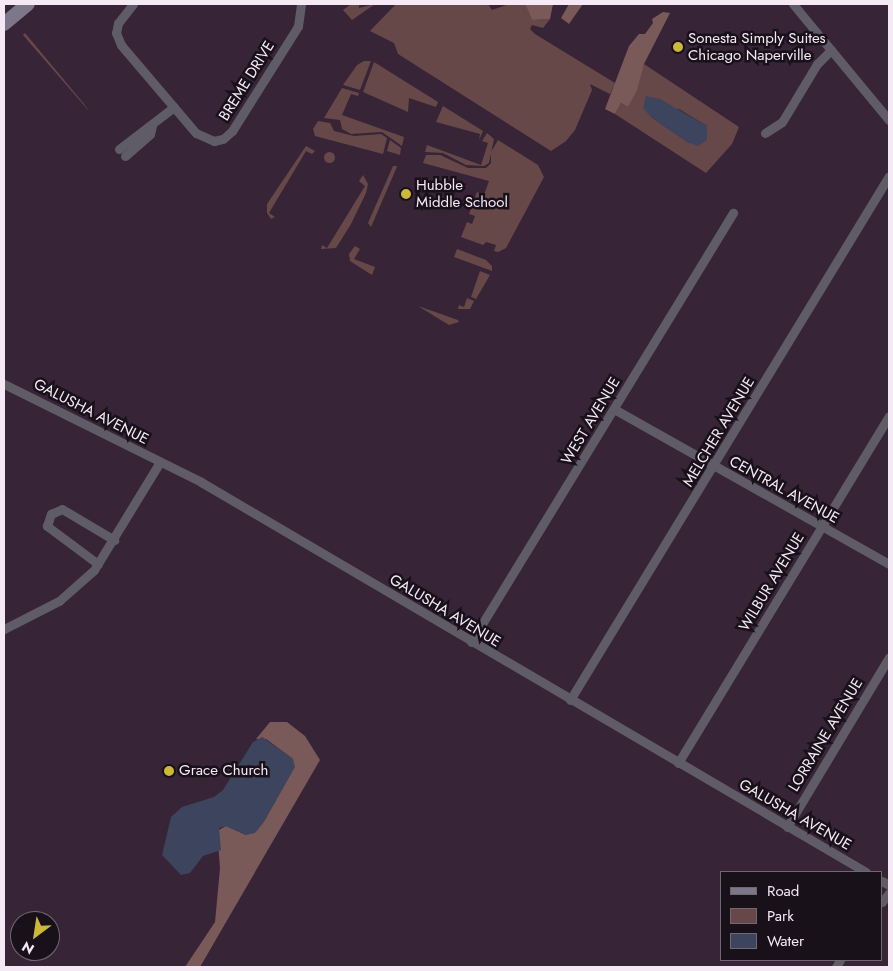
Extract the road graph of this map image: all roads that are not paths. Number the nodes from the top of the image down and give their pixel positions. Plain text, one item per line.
1 (28, 4) edge
2 (133, 4) edge
3 (301, 4) edge
4 (793, 4) edge
5 (4, 24) edge
6 (831, 50) junction
7 (174, 107) junction
8 (889, 120) edge
9 (765, 133) dead end
10 (122, 152) dead end
11 (889, 176) edge
12 (733, 213) dead end
13 (4, 384) edge
14 (614, 409) junction
15 (889, 416) edge
16 (160, 462) junction
17 (715, 467) junction
18 (822, 526) junction
19 (114, 540) junction
20 (98, 564) junction
21 (889, 564) edge
22 (4, 629) edge
23 (471, 642) junction
24 (889, 658) edge
25 (570, 700) junction
26 (678, 763) junction
27 (787, 827) junction
28 (864, 871) edge

1 - 5 street
2 - 7 street, BREME DRIVE
3 - 7 street, BREME DRIVE
4 - 6 street
6 - 8 street
6 - 9 street
7 - 10 street
11 - 17 street, MELCHER AVENUE
12 - 14 street, WEST AVENUE
13 - 16 street, GALUSHA AVENUE
14 - 17 street, CENTRAL AVENUE
14 - 23 street, WEST AVENUE
15 - 18 street, WILBUR AVENUE
16 - 19 street
16 - 23 street, GALUSHA AVENUE
17 - 18 street, CENTRAL AVENUE
17 - 25 street, MELCHER AVENUE
18 - 21 street, CENTRAL AVENUE
18 - 26 street, WILBUR AVENUE
19 - 20 street
19 - 20 street
20 - 22 street
23 - 25 street, GALUSHA AVENUE
24 - 27 street, LORRAINE AVENUE
25 - 26 street, GALUSHA AVENUE
26 - 27 street, GALUSHA AVENUE
27 - 28 street, GALUSHA AVENUE

